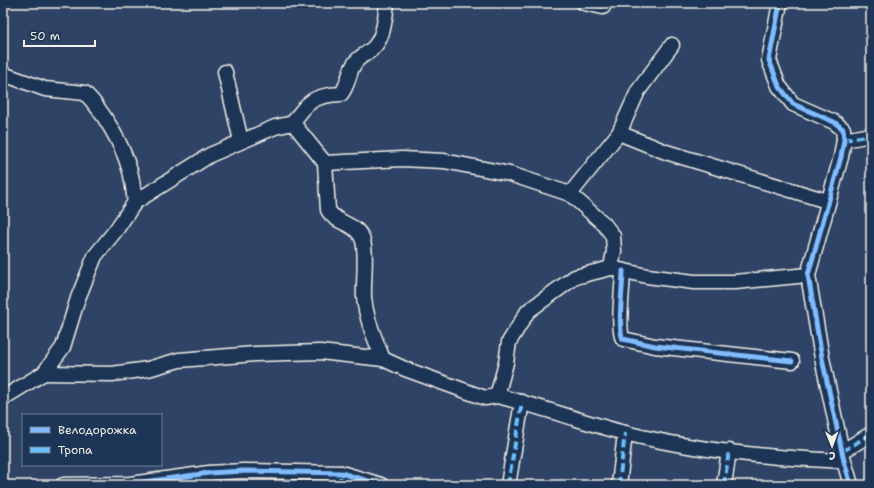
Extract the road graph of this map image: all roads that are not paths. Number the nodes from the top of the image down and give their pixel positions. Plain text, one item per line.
1 (387, 3) edge
2 (584, 3) edge
3 (780, 3) edge
4 (603, 7) dead end
5 (672, 45) dead end
6 (225, 72) dead end
7 (3, 74) edge
8 (293, 123) junction
9 (619, 133) junction
10 (871, 135) edge
11 (844, 140) junction
12 (241, 141) junction
13 (325, 163) junction
14 (570, 194) junction
15 (827, 201) junction
16 (135, 202) junction
17 (617, 270) junction
18 (808, 276) junction
19 (383, 358) junction
20 (792, 361) dead end
21 (44, 373) junction
22 (497, 396) junction
23 (3, 398) edge
24 (522, 402) junction
25 (625, 433) junction
26 (871, 434) edge
27 (729, 451) junction
28 (843, 456) junction
29 (340, 479) edge
30 (63, 485) edge
31 (381, 485) edge
32 (508, 485) edge
33 (618, 485) edge
34 (724, 485) edge
35 (851, 485) edge

1 - 8 street
2 - 4 street
3 - 11 street
5 - 9 street
6 - 12 street
7 - 16 street
8 - 12 street
8 - 13 street
9 - 14 street
9 - 15 street
10 - 11 street
11 - 15 street
12 - 16 street
13 - 14 street
13 - 19 street
14 - 17 street
15 - 18 street
16 - 21 street
17 - 18 street
17 - 20 street
17 - 22 street
18 - 28 street
19 - 21 street
19 - 22 street
21 - 23 street
22 - 24 street
24 - 25 street
24 - 32 street
25 - 27 street
25 - 33 street
26 - 28 street
27 - 28 street
27 - 34 street
28 - 35 street
29 - 30 street
29 - 31 street

